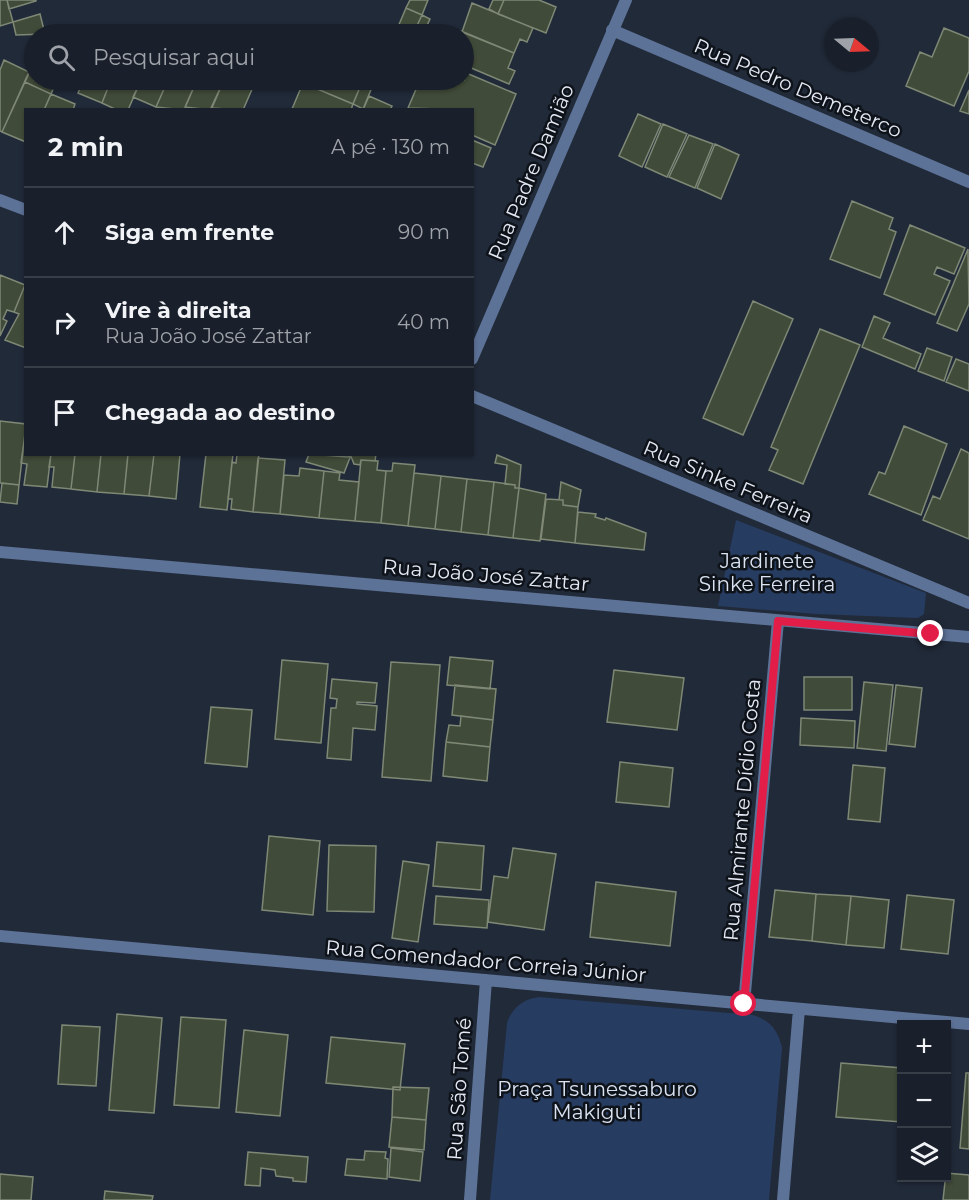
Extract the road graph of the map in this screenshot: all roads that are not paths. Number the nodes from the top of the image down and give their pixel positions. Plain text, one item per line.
1 (626, 0) edge
2 (612, 30) junction
3 (969, 182) edge
4 (0, 200) edge
5 (24, 209) edge
6 (474, 354) edge
7 (474, 397) edge
8 (0, 552) edge
9 (969, 603) edge
10 (778, 621) junction
11 (969, 637) edge
12 (0, 936) edge
13 (486, 980) junction
14 (744, 1004) junction
15 (799, 1009) junction
16 (969, 1024) edge
17 (470, 1200) edge
18 (783, 1200) edge

1 - 2 street, Rua Padre Damião
2 - 3 street, Rua Pedro Demeterco
2 - 6 street, Rua Padre Damião
4 - 5 street
7 - 9 street, Rua Sinke Ferreira
8 - 10 street, Rua João José Zattar
10 - 11 street, Rua João José Zattar
10 - 14 street, Rua Almirante Dídio Costa
12 - 13 street, Rua Comendador Correia Júnior
13 - 14 street, Rua Comendador Correia Júnior
13 - 17 street, Rua São Tomé
14 - 15 street, Rua Comendador Correia Júnior
15 - 16 street, Rua Comendador Correia Júnior
15 - 18 street

